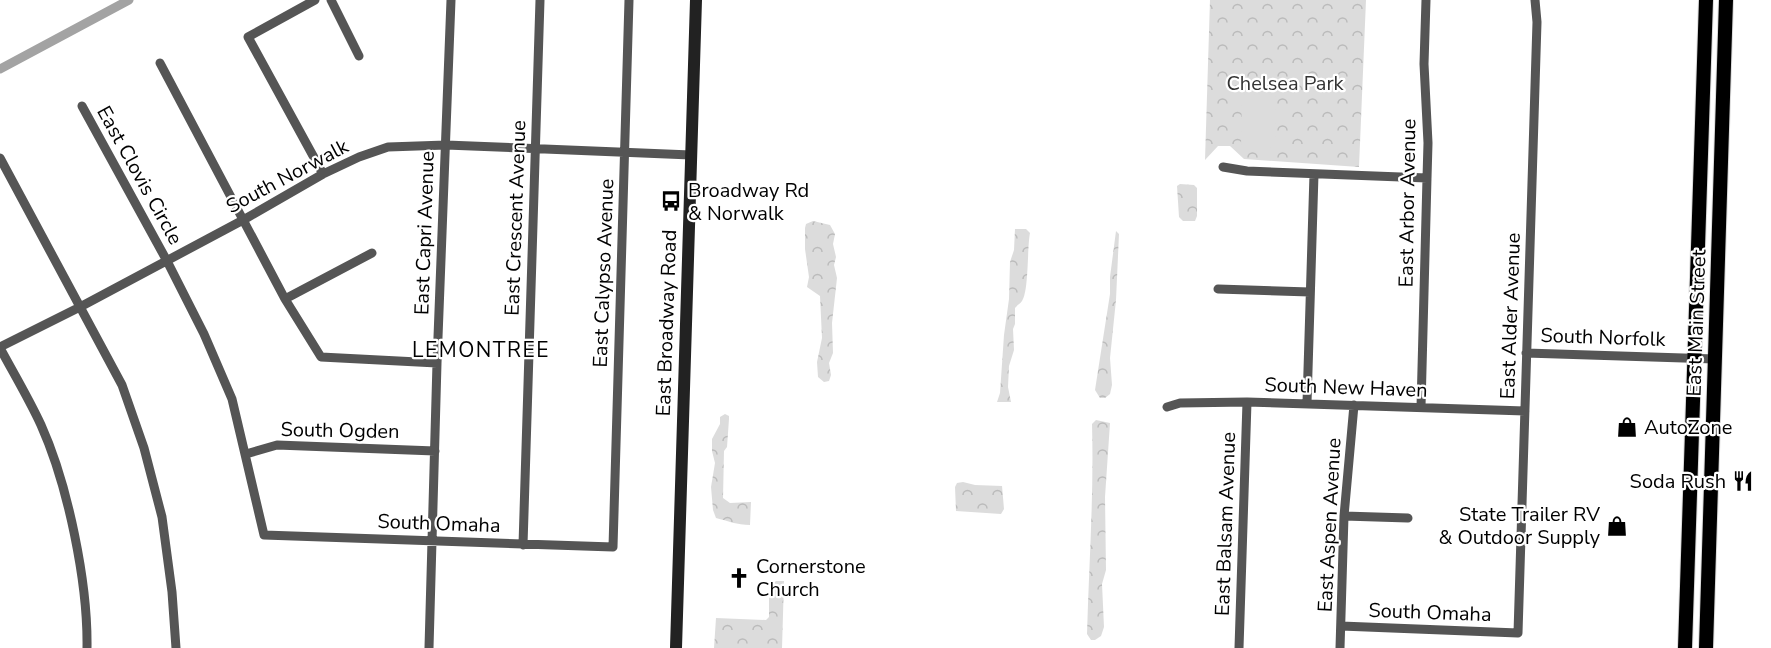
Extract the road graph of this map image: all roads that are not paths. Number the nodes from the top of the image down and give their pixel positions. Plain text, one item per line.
1 (315, 0) edge
2 (331, 0) edge
3 (451, 0) edge
4 (540, 0) edge
5 (629, 0) edge
6 (696, 0) edge
7 (1426, 0) edge
8 (1535, 0) edge
9 (1706, 0) edge
10 (1726, 0) edge
11 (360, 56) dead end
12 (160, 63) dead end
13 (82, 106) dead end
14 (446, 145) junction
15 (535, 148) junction
16 (624, 153) junction
17 (691, 155) junction
18 (0, 158) edge
19 (1223, 166) dead end
20 (323, 174) junction
21 (1314, 174) junction
22 (1427, 178) junction
23 (245, 219) junction
24 (372, 253) dead end
25 (167, 261) junction
26 (1218, 289) dead end
27 (1310, 292) junction
28 (285, 299) junction
29 (80, 307) junction
30 (0, 348) edge
31 (1526, 353) junction
32 (1694, 358) junction
33 (1715, 358) junction
34 (437, 363) junction
35 (1247, 402) junction
36 (1306, 403) junction
37 (1354, 405) junction
38 (1167, 407) dead end
39 (1421, 407) junction
40 (1525, 411) junction
41 (435, 451) junction
42 (246, 454) junction
43 (1344, 516) junction
44 (1408, 518) dead end
45 (264, 535) joint
46 (432, 540) junction
47 (522, 545) junction
48 (613, 547) joint
49 (1341, 626) junction
50 (1518, 633) joint
51 (87, 648) edge
52 (176, 648) edge
53 (429, 648) edge
54 (676, 648) edge
55 (1239, 648) edge
56 (1340, 648) edge
57 (1686, 648) edge
58 (1706, 648) edge

1 - 20 street
2 - 11 street
3 - 14 street, East Capri Avenue
4 - 15 street, East Crescent Avenue
5 - 16 street, East Calypso Avenue
6 - 17 main road, East Broadway Road
7 - 22 street, East Arbor Avenue
8 - 31 street, East Alder Avenue
9 - 32 main road, East Main Street
10 - 33 main road, East Main Street
12 - 23 street
13 - 25 street, East Clovis Circle
14 - 15 street, South Norwalk
14 - 20 street, South Norwalk
14 - 34 street, East Capri Avenue
15 - 16 street, South Norwalk
15 - 47 street, East Crescent Avenue
16 - 17 street, South Norwalk
16 - 48 street, East Calypso Avenue
17 - 54 main road, East Broadway Road
18 - 29 street
19 - 21 street
20 - 23 street, South Norwalk
21 - 22 street
21 - 27 street
22 - 39 street, East Arbor Avenue
23 - 25 street, South Norwalk
23 - 28 street
24 - 28 street
25 - 29 street, South Norwalk
25 - 42 street, East Clovis Circle
26 - 27 street
27 - 36 street
28 - 34 street
29 - 30 street, South Norwalk
29 - 52 street
30 - 51 street
31 - 32 street, South Norfolk
31 - 40 street, East Alder Avenue
32 - 33 street, South Norfolk
32 - 57 main road, East Main Street
33 - 58 main road, East Main Street
34 - 41 street, East Capri Avenue
35 - 36 street, South New Haven
35 - 38 street, South New Haven
35 - 55 street, East Balsam Avenue
36 - 37 street, South New Haven
37 - 39 street, South New Haven
37 - 43 street, East Aspen Avenue
39 - 40 street, South New Haven
40 - 50 street, East Alder Avenue
41 - 42 street, South Ogden
41 - 46 street, East Capri Avenue
42 - 45 street, East Clovis Circle
43 - 44 street
43 - 49 street, East Aspen Avenue
45 - 46 street, South Omaha
46 - 47 street, South Omaha
46 - 53 street, East Capri Avenue
47 - 48 street, South Omaha
49 - 50 street, South Omaha
49 - 56 street, East Aspen Avenue

